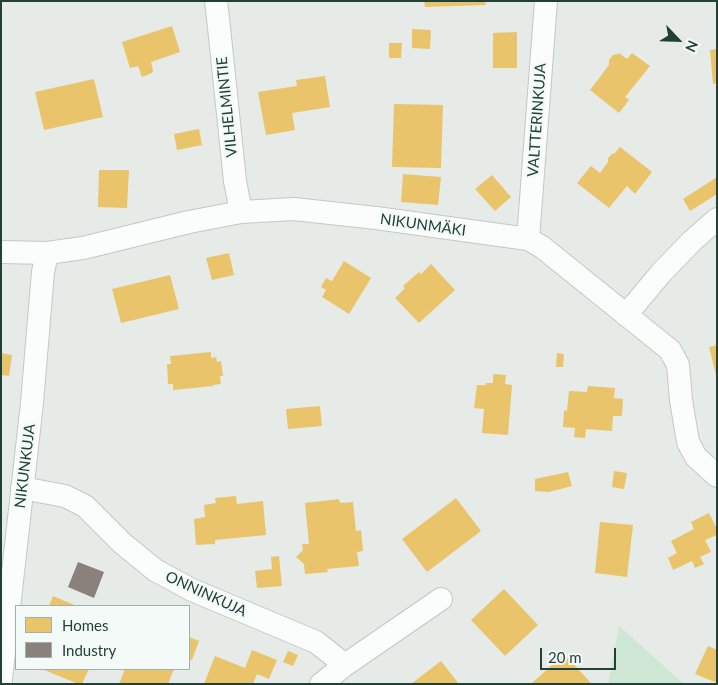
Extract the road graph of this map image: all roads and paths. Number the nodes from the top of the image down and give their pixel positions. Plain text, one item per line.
1 (216, 1) edge
2 (546, 1) edge
3 (241, 212) junction
4 (717, 219) edge
5 (528, 239) junction
6 (1, 252) edge
7 (47, 253) junction
8 (626, 315) junction
9 (717, 476) edge
10 (22, 488) junction
11 (441, 599) dead end
12 (345, 665) junction
13 (1, 679) edge
14 (321, 684) edge

1 - 3 street, VILHELMINTIE
2 - 5 street, VALTTERINKUJA
3 - 5 street, NIKUNMÄKI
3 - 7 street, NIKUNMÄKI
4 - 8 street
5 - 8 street, NIKUNMÄKI
6 - 7 street, NIKUNMÄKI
7 - 10 street, NIKUNKUJA
8 - 9 street, NIKUNMÄKI
10 - 12 street, ONNINKUJA
10 - 13 street, NIKUNKUJA
11 - 12 street
12 - 14 street

